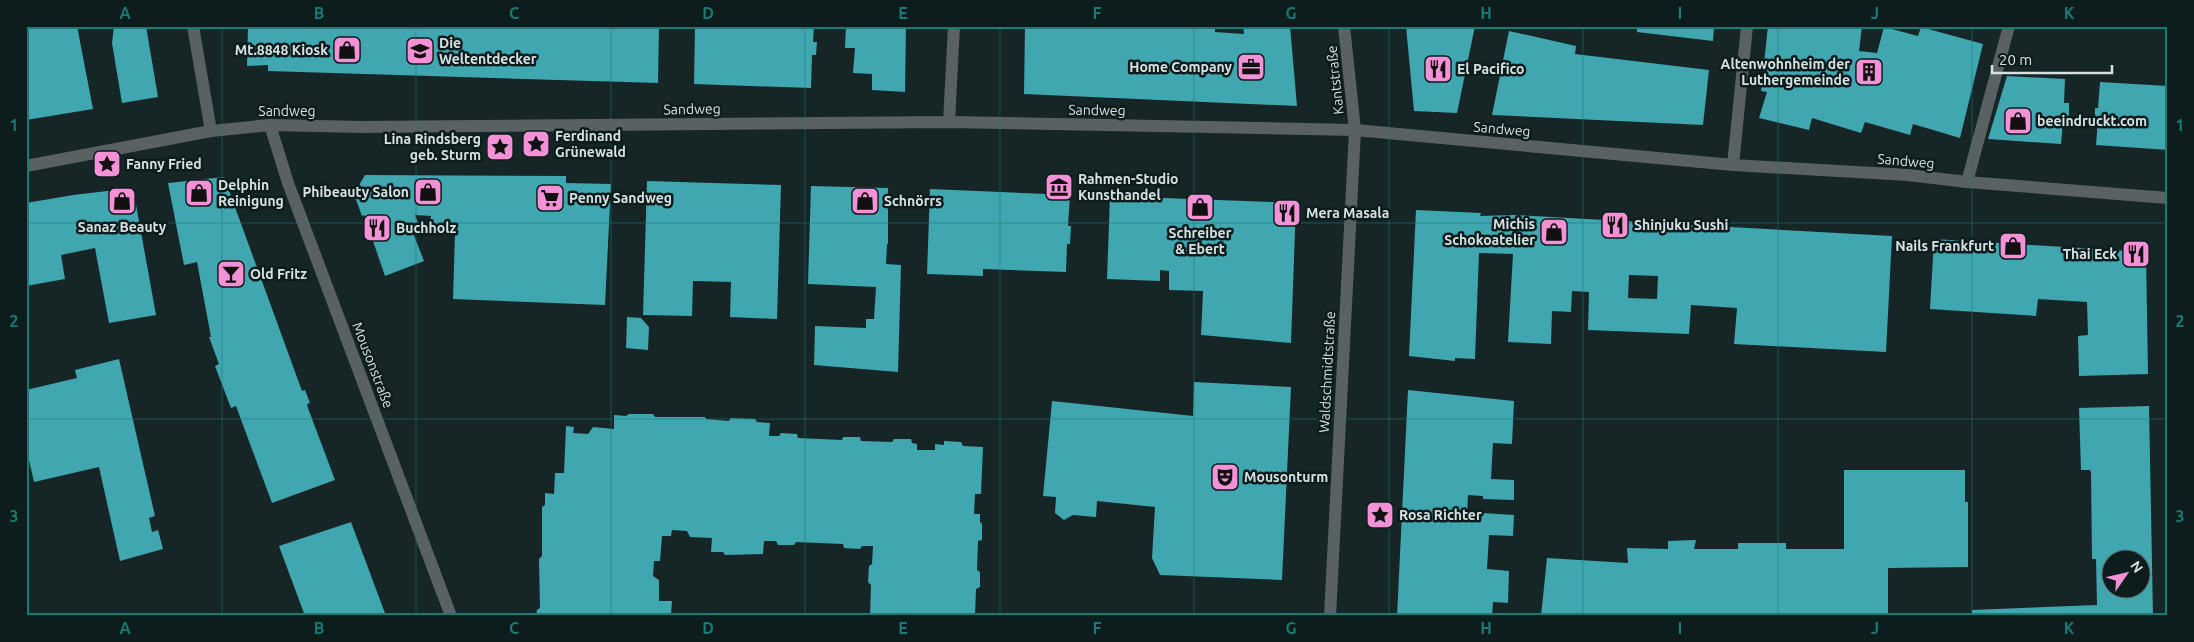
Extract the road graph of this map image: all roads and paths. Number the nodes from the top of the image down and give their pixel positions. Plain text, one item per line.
1 (193, 26) edge
2 (954, 26) edge
3 (1344, 26) edge
4 (1747, 26) edge
5 (2009, 26) edge
6 (949, 122) junction
7 (270, 125) junction
8 (1355, 130) junction
9 (211, 131) junction
10 (1733, 165) junction
11 (26, 166) edge
12 (1967, 182) junction
13 (2168, 198) edge
14 (451, 616) edge
15 (1330, 616) edge

1 - 9 street
2 - 6 street
3 - 8 street, Kantstraße
4 - 10 street
5 - 12 street
6 - 7 street, Sandweg
6 - 8 street, Sandweg
7 - 9 street, Sandweg
7 - 14 street, Mousonstraße
8 - 10 street, Sandweg
8 - 15 street, Waldschmidtstraße
9 - 11 street, Sandweg
10 - 12 street, Sandweg
12 - 13 street, Sandweg

